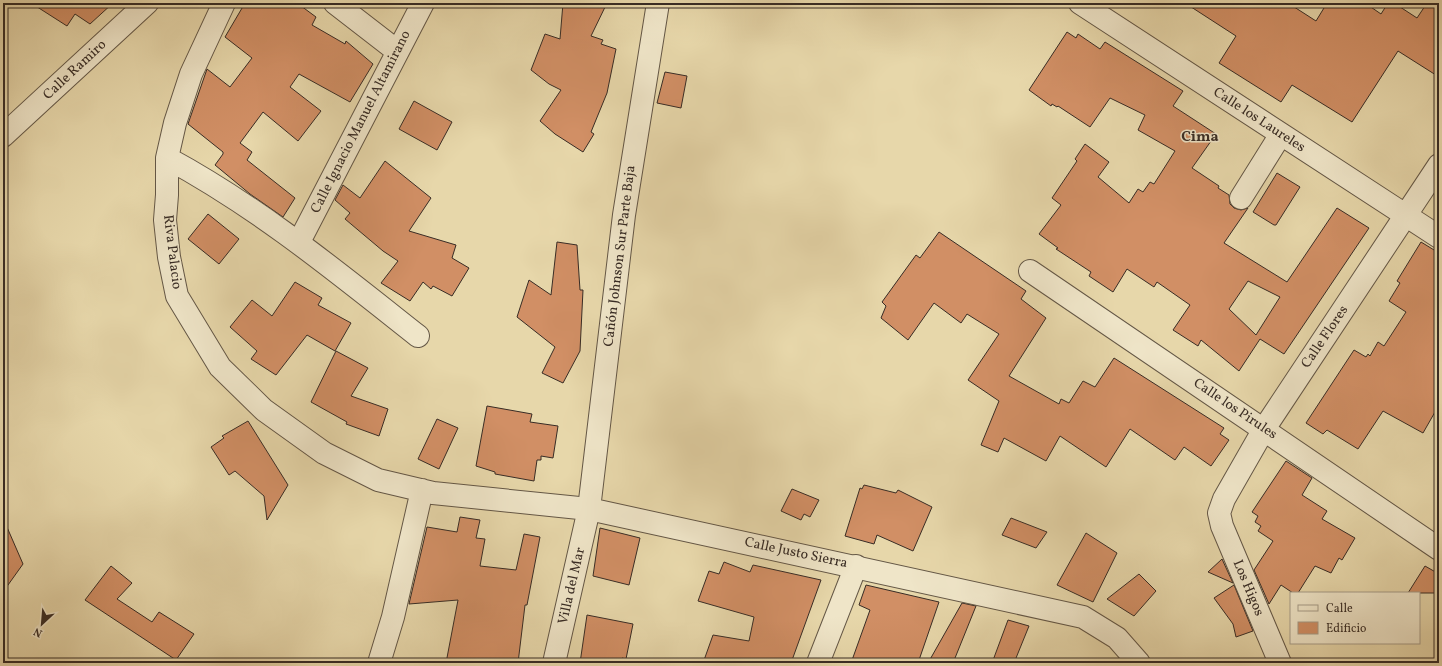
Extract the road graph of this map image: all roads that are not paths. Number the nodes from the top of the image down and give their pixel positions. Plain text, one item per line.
1 (147, 3) edge
2 (224, 3) edge
3 (335, 3) edge
4 (423, 3) edge
5 (658, 3) edge
6 (1080, 3) edge
7 (397, 51) junction
8 (1281, 134) junction
9 (3, 136) edge
10 (166, 158) junction
11 (1439, 165) edge
12 (1241, 198) dead end
13 (1406, 216) junction
14 (1439, 237) edge
15 (299, 242) junction
16 (1030, 271) dead end
17 (418, 336) dead end
18 (1264, 429) junction
19 (428, 492) junction
20 (589, 510) junction
21 (1219, 513) joint
22 (1439, 548) edge
23 (856, 566) junction
24 (378, 663) edge
25 (554, 663) edge
26 (818, 663) edge
27 (1139, 663) edge
28 (1280, 663) edge

1 - 9 street, Calle Ramiro
2 - 10 street, Riva Palacio
3 - 7 street
4 - 7 street, Calle Ignacio Manuel Altamirano
5 - 20 street, Cañón Johnson Sur Parte Baja
6 - 8 street, Calle los Laureles
7 - 15 street, Calle Ignacio Manuel Altamirano
8 - 12 street
8 - 13 street, Calle los Laureles
10 - 15 street
10 - 19 street, Riva Palacio
11 - 13 street, Calle Flores
13 - 14 street, Calle los Laureles
13 - 18 street, Calle Flores
15 - 17 street
16 - 18 street, Calle los Pirules
18 - 21 street, Calle Flores
18 - 22 street, Calle los Pirules
19 - 20 street, Calle Justo Sierra
19 - 24 street
20 - 23 street, Calle Justo Sierra
20 - 25 street, Villa del Mar
21 - 28 street, Los Higos
23 - 26 street
23 - 27 street, Calle Justo Sierra

